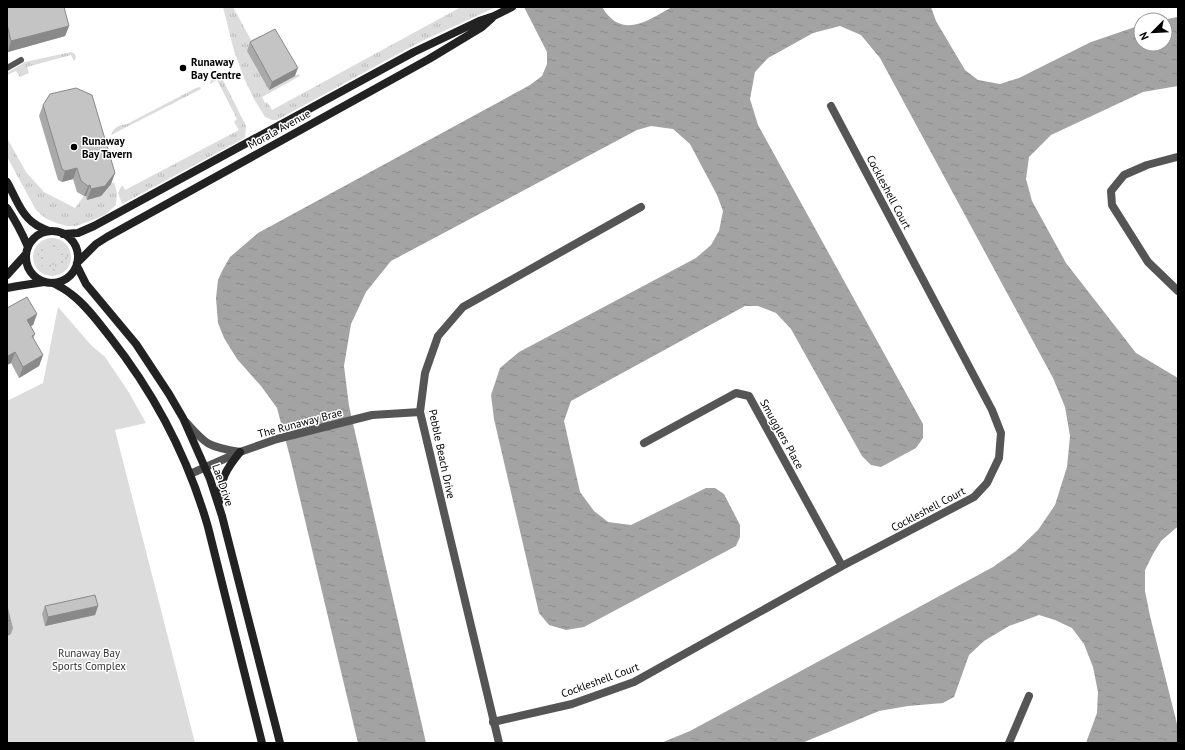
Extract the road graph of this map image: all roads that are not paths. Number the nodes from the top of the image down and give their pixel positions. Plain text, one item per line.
1 (512, 7) edge
2 (494, 16) junction
3 (21, 60) dead end
4 (7, 68) edge
5 (831, 106) dead end
6 (1177, 157) dead end
7 (7, 182) edge
8 (641, 207) dead end
9 (7, 208) edge
10 (49, 231) junction
11 (64, 234) junction
12 (27, 251) junction
13 (77, 264) junction
14 (7, 275) edge
15 (49, 283) junction
16 (7, 288) edge
17 (1178, 291) edge
18 (420, 412) junction
19 (183, 418) junction
20 (644, 442) dead end
21 (240, 452) junction
22 (205, 467) junction
23 (190, 474) junction
24 (219, 506) junction
25 (842, 566) junction
26 (1029, 696) dead end
27 (493, 722) junction
28 (262, 743) edge
29 (280, 743) edge
30 (498, 743) edge
31 (1009, 743) edge

1 - 2 main road, Morala Avenue
2 - 11 main road, Morala Avenue
2 - 13 main road, Morala Avenue
3 - 4 lane
5 - 25 street, Cockleshell Court
6 - 17 street
7 - 10 main road
8 - 18 street, Pebble Beach Drive
9 - 12 main road
10 - 11 main road
10 - 12 main road
11 - 13 main road
12 - 14 main road
12 - 15 main road
13 - 15 main road
13 - 19 main road, Lae Drive
15 - 16 main road
15 - 23 main road
18 - 21 street, The Runaway Brae
18 - 27 street, Pebble Beach Drive
19 - 21 street
19 - 22 main road, Lae Drive
20 - 25 street, Smugglers Place
21 - 22 street, The Runaway Brae
21 - 24 main road
22 - 23 street, The Runaway Brae
22 - 24 main road, Lae Drive
23 - 28 main road
24 - 29 main road, Lae Drive
25 - 27 street, Cockleshell Court
26 - 31 street
27 - 30 street, Pebble Beach Drive

